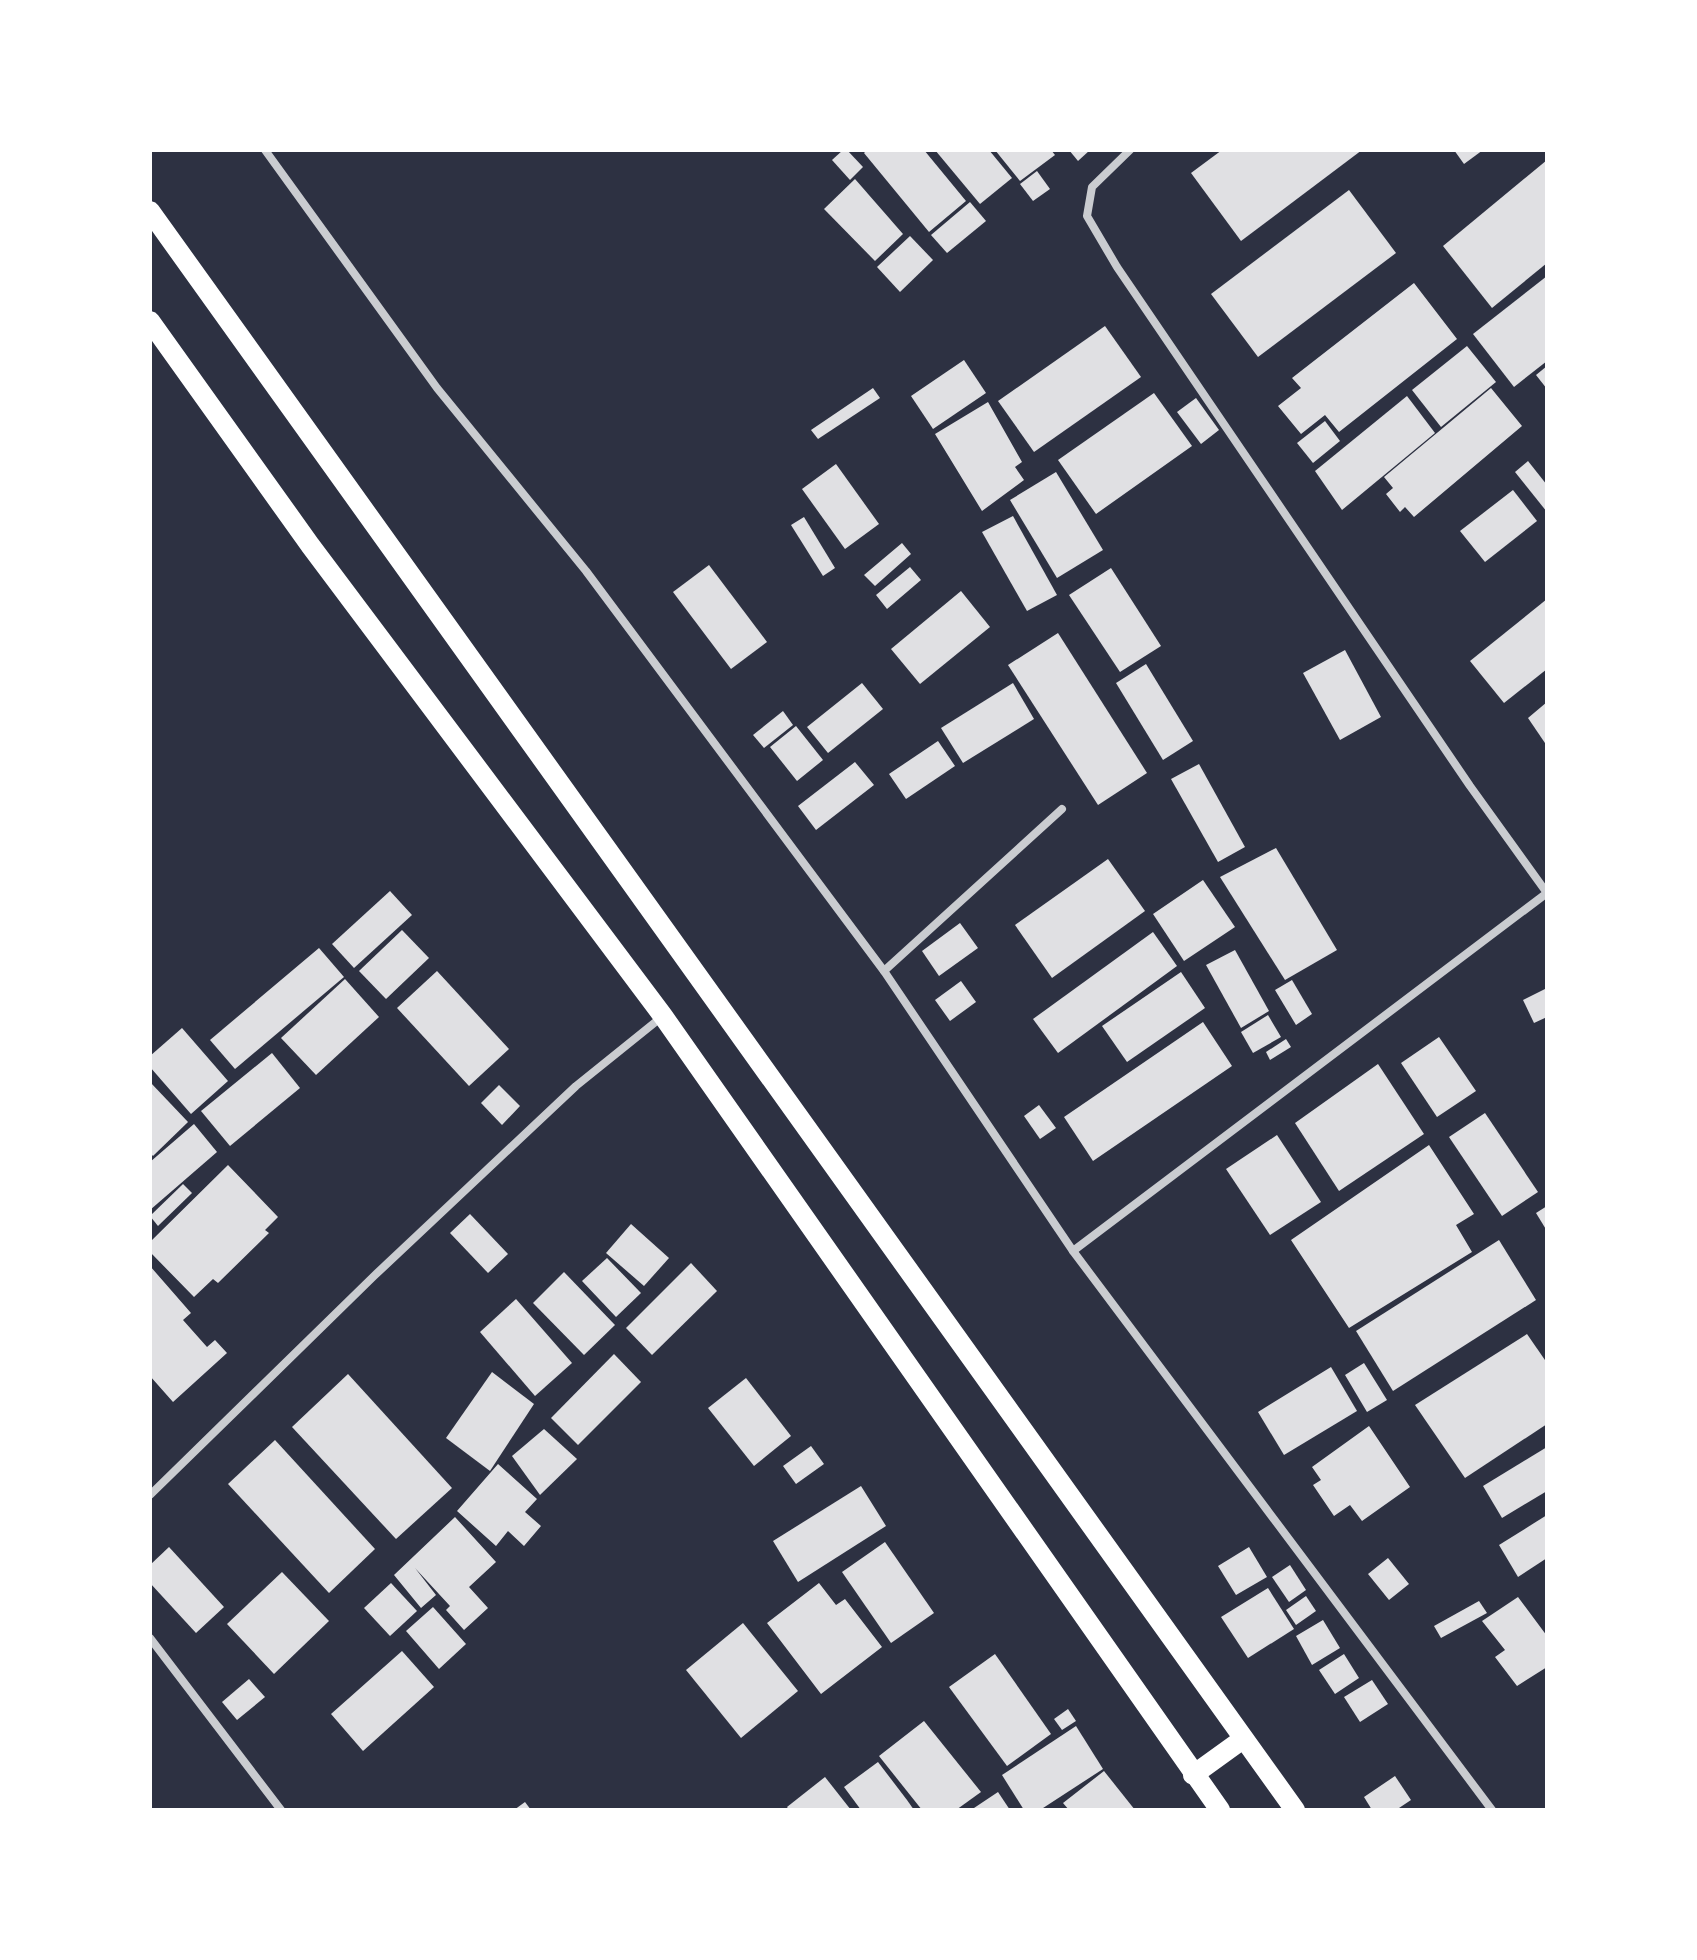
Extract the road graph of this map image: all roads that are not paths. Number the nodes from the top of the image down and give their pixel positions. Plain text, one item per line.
1 (265, 150) edge
2 (1130, 150) edge
3 (150, 211) edge
4 (150, 321) edge
5 (1062, 809) dead end
6 (1547, 893) edge
7 (884, 971) junction
8 (663, 1016) junction
9 (1073, 1251) junction
10 (150, 1495) edge
11 (150, 1638) edge
12 (1243, 1739) junction
13 (1193, 1775) junction
14 (281, 1810) edge
15 (1220, 1810) edge
16 (1295, 1810) edge
17 (1492, 1810) edge

1 - 7 street
2 - 6 street
3 - 12 main road
4 - 8 main road
5 - 7 street
6 - 9 street
7 - 9 street
8 - 10 street
8 - 13 main road
9 - 17 street
11 - 14 street
12 - 13 main road
12 - 16 main road
13 - 15 main road

